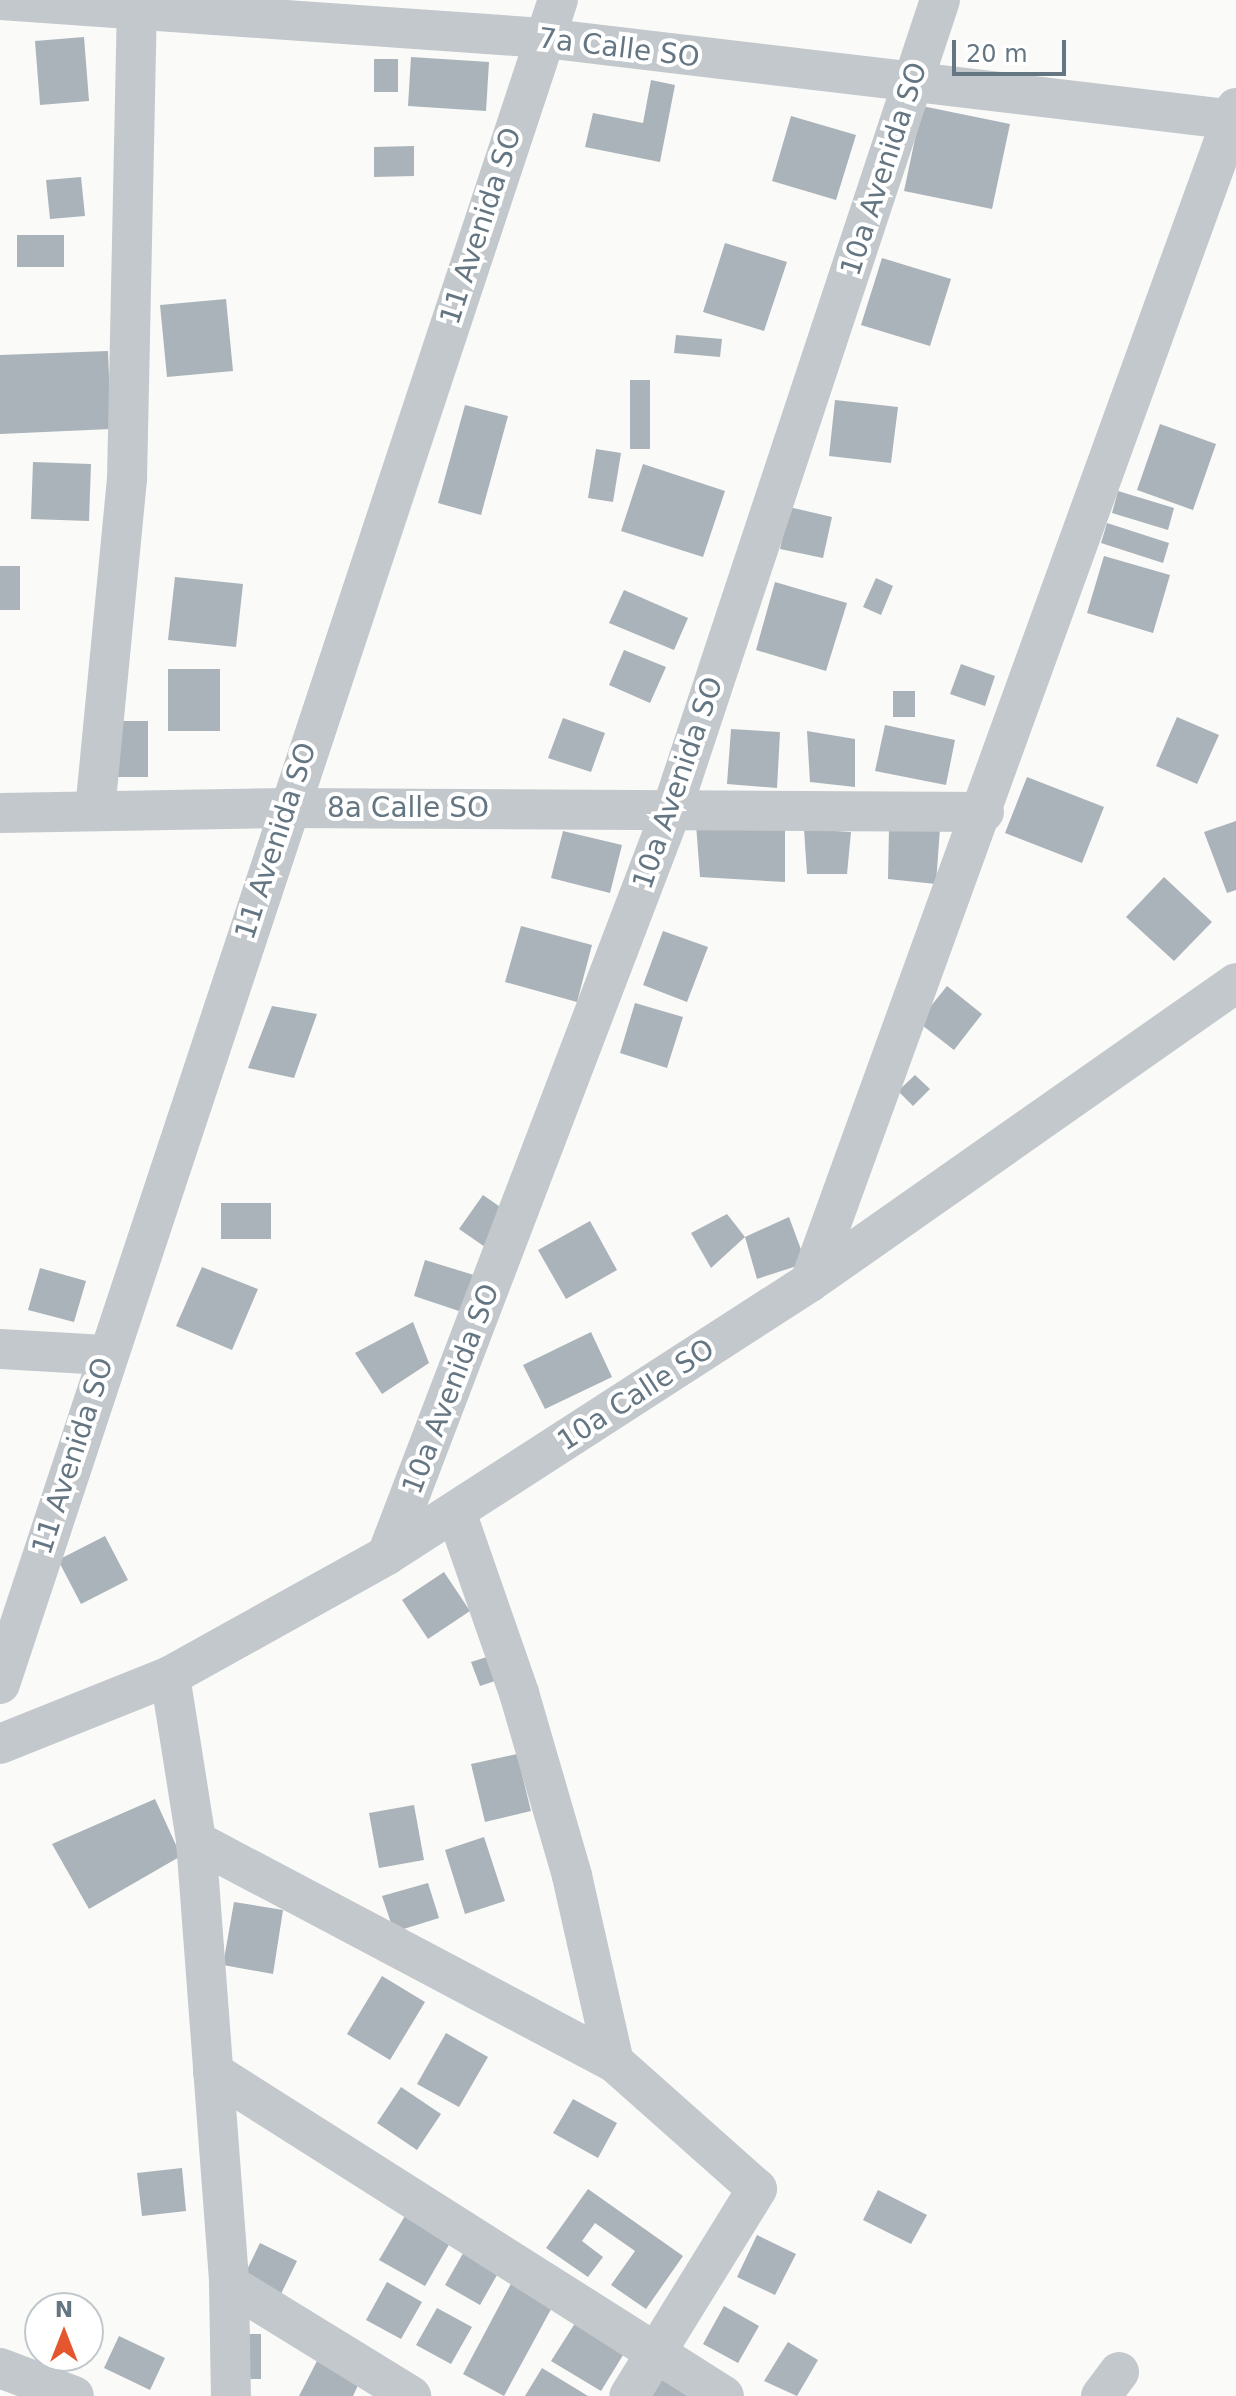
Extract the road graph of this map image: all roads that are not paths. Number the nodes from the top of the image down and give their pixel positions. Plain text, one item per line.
1 (0, 0) edge
2 (558, 0) edge
3 (940, 0) edge
4 (137, 9) junction
5 (336, 11) edge
6 (544, 38) junction
7 (913, 83) junction
8 (1235, 116) edge
9 (287, 808) junction
10 (672, 809) junction
11 (95, 811) junction
12 (984, 812) junction
13 (0, 813) edge
14 (1236, 983) edge
15 (810, 1282) junction
16 (0, 1349) edge
17 (105, 1355) junction
18 (456, 1512) junction
19 (387, 1555) junction
20 (170, 1676) junction
21 (0, 1684) edge
22 (0, 1744) edge
23 (196, 1841) junction
24 (614, 2062) junction
25 (213, 2072) junction
26 (229, 2284) junction
27 (655, 2353) junction
28 (0, 2368) edge
29 (74, 2396) edge
30 (231, 2396) edge
31 (411, 2396) edge
32 (629, 2396) edge
33 (724, 2396) edge

1 - 4 street, 7a Calle SO
2 - 6 street, 11 Avenida SO
3 - 7 street, 10a Avenida SO
4 - 5 street, 7a Calle SO
4 - 11 street
5 - 6 street, 7a Calle SO
6 - 7 street, 7a Calle SO
6 - 9 street, 11 Avenida SO
7 - 8 street, 7a Calle SO
7 - 10 street, 10a Avenida SO
8 - 12 street
9 - 10 street, 8a Calle SO
9 - 11 street, 8a Calle SO
9 - 17 street, 11 Avenida SO
10 - 12 street, 8a Calle SO
10 - 19 street, 10a Avenida SO
11 - 13 street, 8a Calle SO
12 - 15 street
14 - 15 street, 10a Calle SO
15 - 18 street, 10a Calle SO
16 - 17 street
17 - 21 street, 11 Avenida SO
18 - 19 street, 10a Calle SO
18 - 24 street
19 - 20 street, 10a Calle SO
20 - 22 street, 10a Calle SO
20 - 23 street
23 - 24 street
23 - 25 street
24 - 27 street
25 - 26 street
25 - 27 street
26 - 30 street
26 - 31 street
27 - 32 street
27 - 33 street
28 - 29 street

